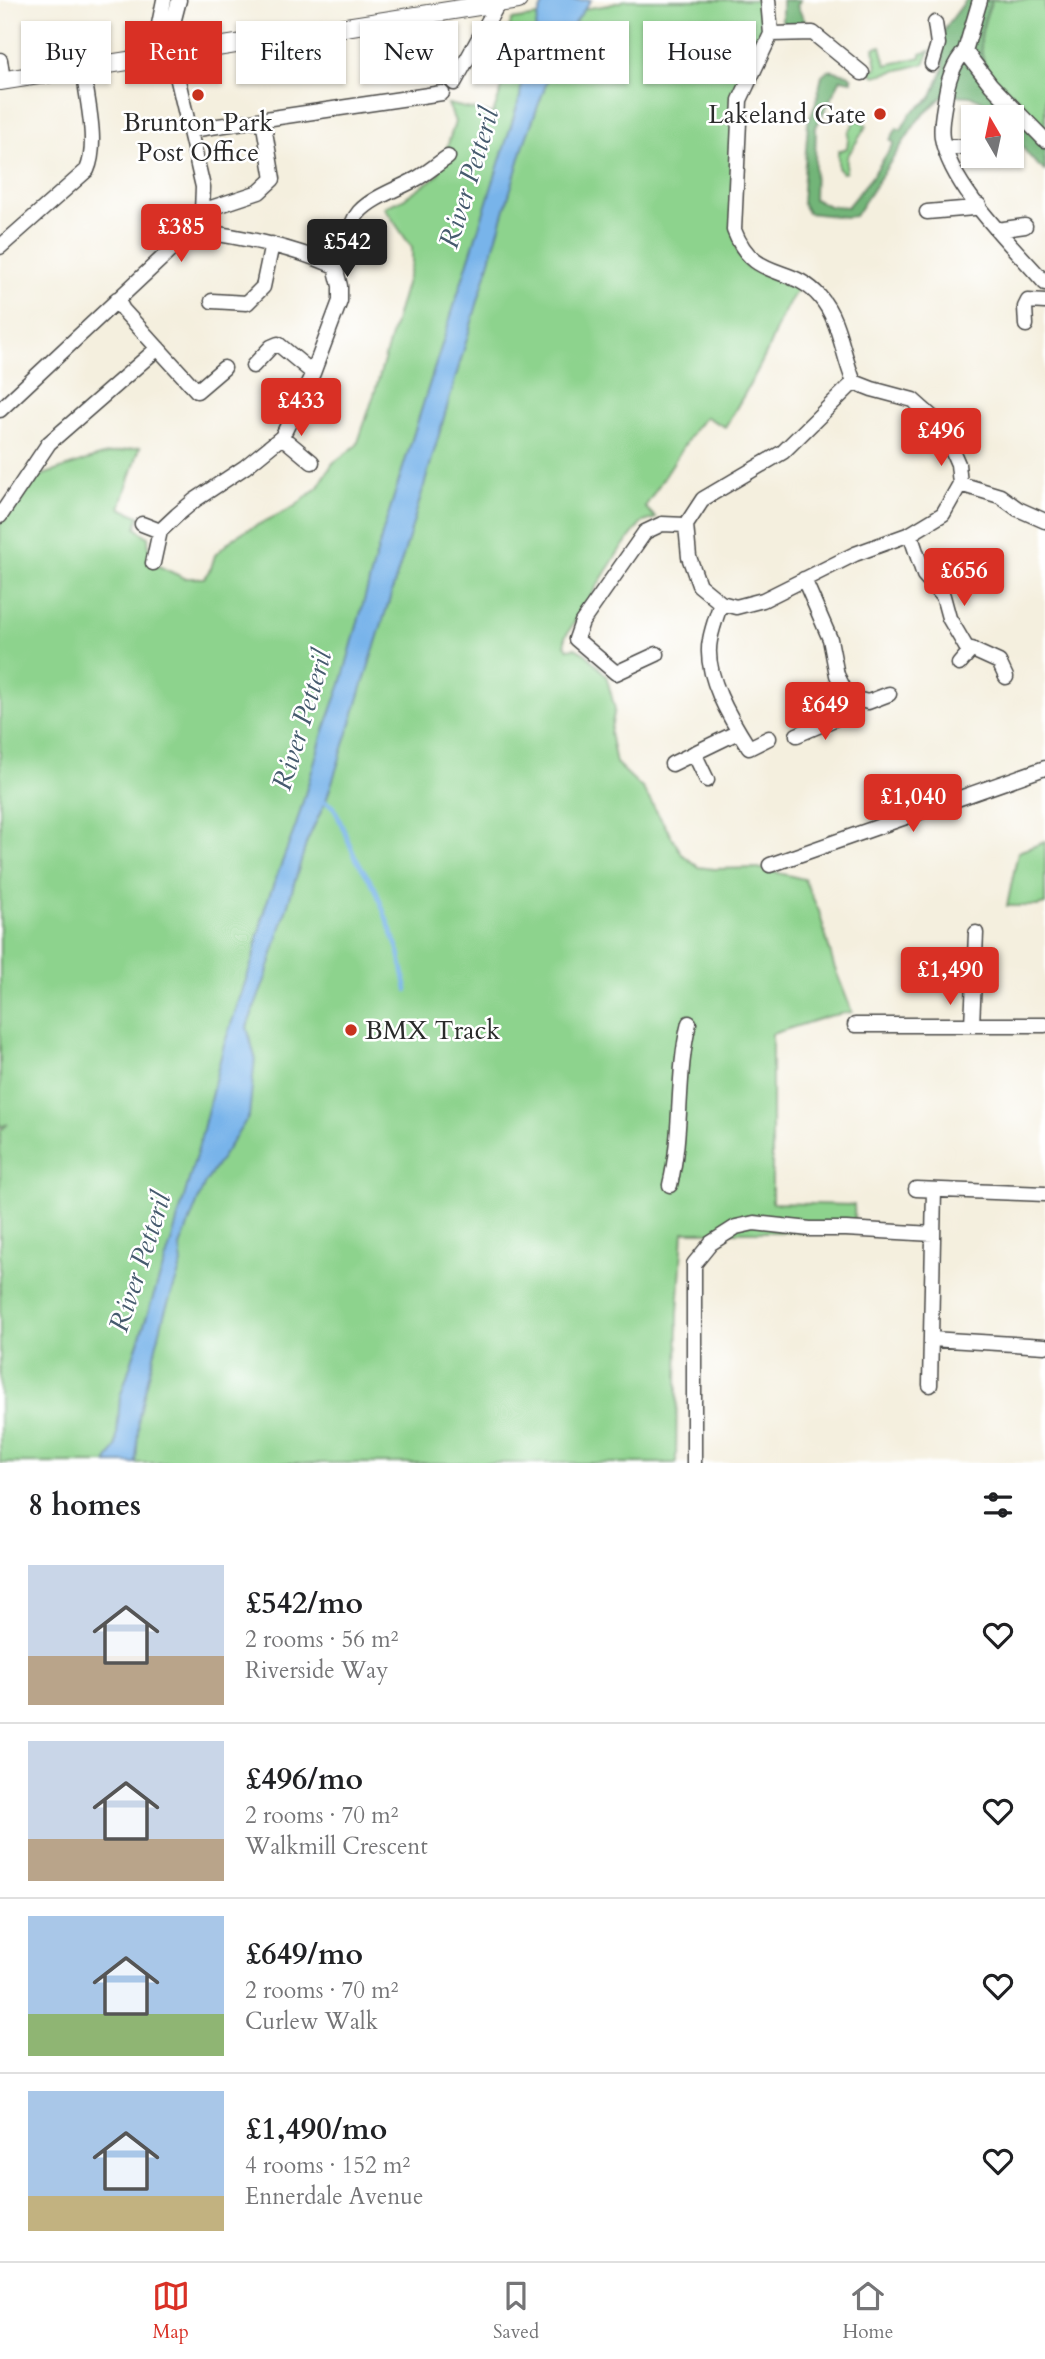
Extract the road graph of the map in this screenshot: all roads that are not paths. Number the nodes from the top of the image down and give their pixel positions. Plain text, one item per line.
1 (164, 0) edge
2 (179, 0) edge
3 (768, 0) edge
4 (980, 0) edge
5 (506, 1) edge
6 (160, 21) edge
7 (174, 21) edge
8 (935, 23) dead end
9 (771, 34) junction
10 (222, 47) edge
11 (965, 51) junction
12 (0, 60) edge
13 (932, 64) dead end
14 (862, 74) dead end
15 (21, 77) edge
16 (2, 80) edge
17 (85, 84) edge
18 (175, 84) edge
19 (263, 120) junction
20 (191, 130) junction
21 (1045, 140) edge
22 (944, 146) junction
23 (961, 147) edge
24 (448, 157) dead end
25 (979, 205) junction
26 (202, 211) junction
27 (927, 212) dead end
28 (1025, 226) dead end
29 (192, 230) junction
30 (997, 230) junction
31 (272, 244) junction
32 (0, 247) edge
33 (335, 266) junction
34 (1045, 283) edge
35 (117, 299) junction
36 (212, 301) dead end
37 (1045, 302) edge
38 (1026, 325) dead end
39 (158, 348) junction
40 (253, 366) dead end
41 (224, 368) dead end
42 (313, 373) junction
43 (854, 382) junction
44 (0, 410) edge
45 (282, 437) junction
46 (312, 462) dead end
47 (960, 484) junction
48 (0, 516) edge
49 (1045, 520) edge
50 (142, 524) dead end
51 (686, 525) junction
52 (160, 531) junction
53 (910, 534) junction
54 (153, 563) dead end
55 (804, 579) junction
56 (721, 603) junction
57 (972, 649) junction
58 (657, 654) dead end
59 (959, 664) dead end
60 (1006, 677) dead end
61 (889, 694) dead end
62 (848, 697) junction
63 (738, 732) junction
64 (797, 735) dead end
65 (769, 738) dead end
66 (694, 753) junction
67 (672, 764) dead end
68 (1045, 768) edge
69 (707, 780) dead end
70 (770, 865) dead end
71 (976, 933) dead end
72 (689, 1023) dead end
73 (855, 1025) dead end
74 (972, 1025) junction
75 (1045, 1025) edge
76 (670, 1185) dead end
77 (916, 1189) dead end
78 (934, 1190) junction
79 (1045, 1194) edge
80 (933, 1234) junction
81 (931, 1339) junction
82 (1045, 1346) edge
83 (930, 1385) dead end
84 (694, 1463) edge

1 - 6 street
2 - 7 street
3 - 9 street
4 - 11 street
5 - 10 main road
5 - 19 street
8 - 13 street
9 - 14 street
9 - 43 street
11 - 21 street
11 - 22 street
12 - 16 street
15 - 16 main road
17 - 32 street
18 - 20 street
19 - 20 street
19 - 26 street
20 - 26 street
22 - 23 street
22 - 25 street
24 - 33 street
25 - 27 street
25 - 30 street
26 - 29 street
28 - 30 street
29 - 31 street
29 - 35 street
30 - 34 street
31 - 33 street
31 - 36 street
33 - 42 street
35 - 39 street
35 - 44 street
37 - 38 street
39 - 41 street
39 - 48 street
40 - 42 street
42 - 45 street
43 - 47 street
43 - 51 street
45 - 46 street
45 - 52 street
47 - 49 street
47 - 53 street
50 - 52 street
51 - 56 street
51 - 58 street
52 - 54 street
53 - 55 street
53 - 57 street
55 - 56 street
55 - 62 street
56 - 63 street
57 - 59 street
57 - 60 street
61 - 62 street
62 - 64 street
63 - 65 street
63 - 66 street
66 - 67 street
66 - 69 street
68 - 70 street
71 - 74 street
72 - 76 street
73 - 74 street
74 - 75 street
77 - 78 street
78 - 79 street
78 - 80 street
80 - 81 street
80 - 84 street
81 - 82 street
81 - 83 street

